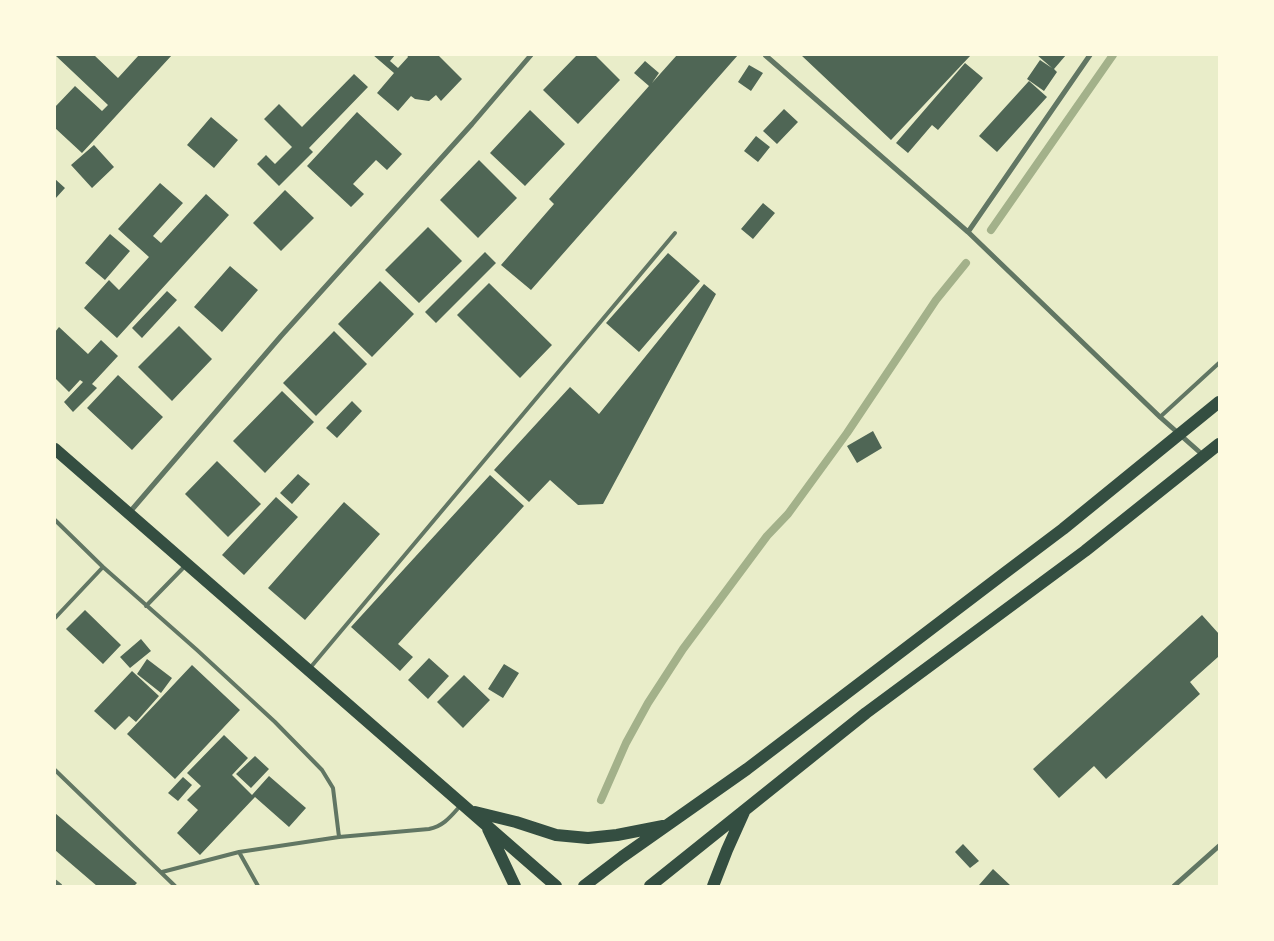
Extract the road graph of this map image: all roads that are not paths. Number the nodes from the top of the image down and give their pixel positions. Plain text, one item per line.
1 (531, 55) edge
2 (765, 55) edge
3 (1090, 55) edge
4 (968, 232) junction
5 (675, 233) dead end
6 (1219, 363) edge
7 (1219, 402) edge
8 (1160, 417) junction
9 (1179, 435) junction
10 (1219, 444) edge
11 (55, 449) edge
12 (1204, 456) junction
13 (128, 513) junction
14 (55, 520) edge
15 (187, 563) junction
16 (103, 567) junction
17 (146, 606) junction
18 (55, 618) edge
19 (309, 669) junction
20 (55, 770) edge
21 (468, 808) junction
22 (745, 809) junction
23 (484, 822) junction
24 (668, 825) junction
25 (340, 838) junction
26 (1219, 846) edge
27 (239, 852) junction
28 (162, 872) junction
29 (55, 882) edge
30 (60, 886) edge
31 (175, 886) edge
32 (258, 886) edge
33 (515, 886) edge
34 (556, 886) edge
35 (584, 886) edge
36 (650, 886) edge
37 (713, 886) edge
38 (1174, 886) edge

1 - 13 street
2 - 4 street
3 - 4 street
4 - 8 street
5 - 19 lane
6 - 8 lane
7 - 9 main road
8 - 9 street
9 - 12 street
9 - 24 main road
10 - 12 main road
11 - 13 main road
12 - 22 main road
13 - 15 main road
14 - 16 lane
15 - 17 lane
15 - 19 main road
16 - 17 lane
16 - 18 lane
17 - 25 lane
19 - 21 main road
20 - 28 lane
21 - 23 main road
21 - 24 main road
21 - 25 lane
22 - 36 main road
22 - 37 main road
23 - 33 main road
23 - 34 main road
24 - 35 main road
25 - 27 lane
26 - 38 street
27 - 28 lane
27 - 32 lane
28 - 31 lane
29 - 30 street

